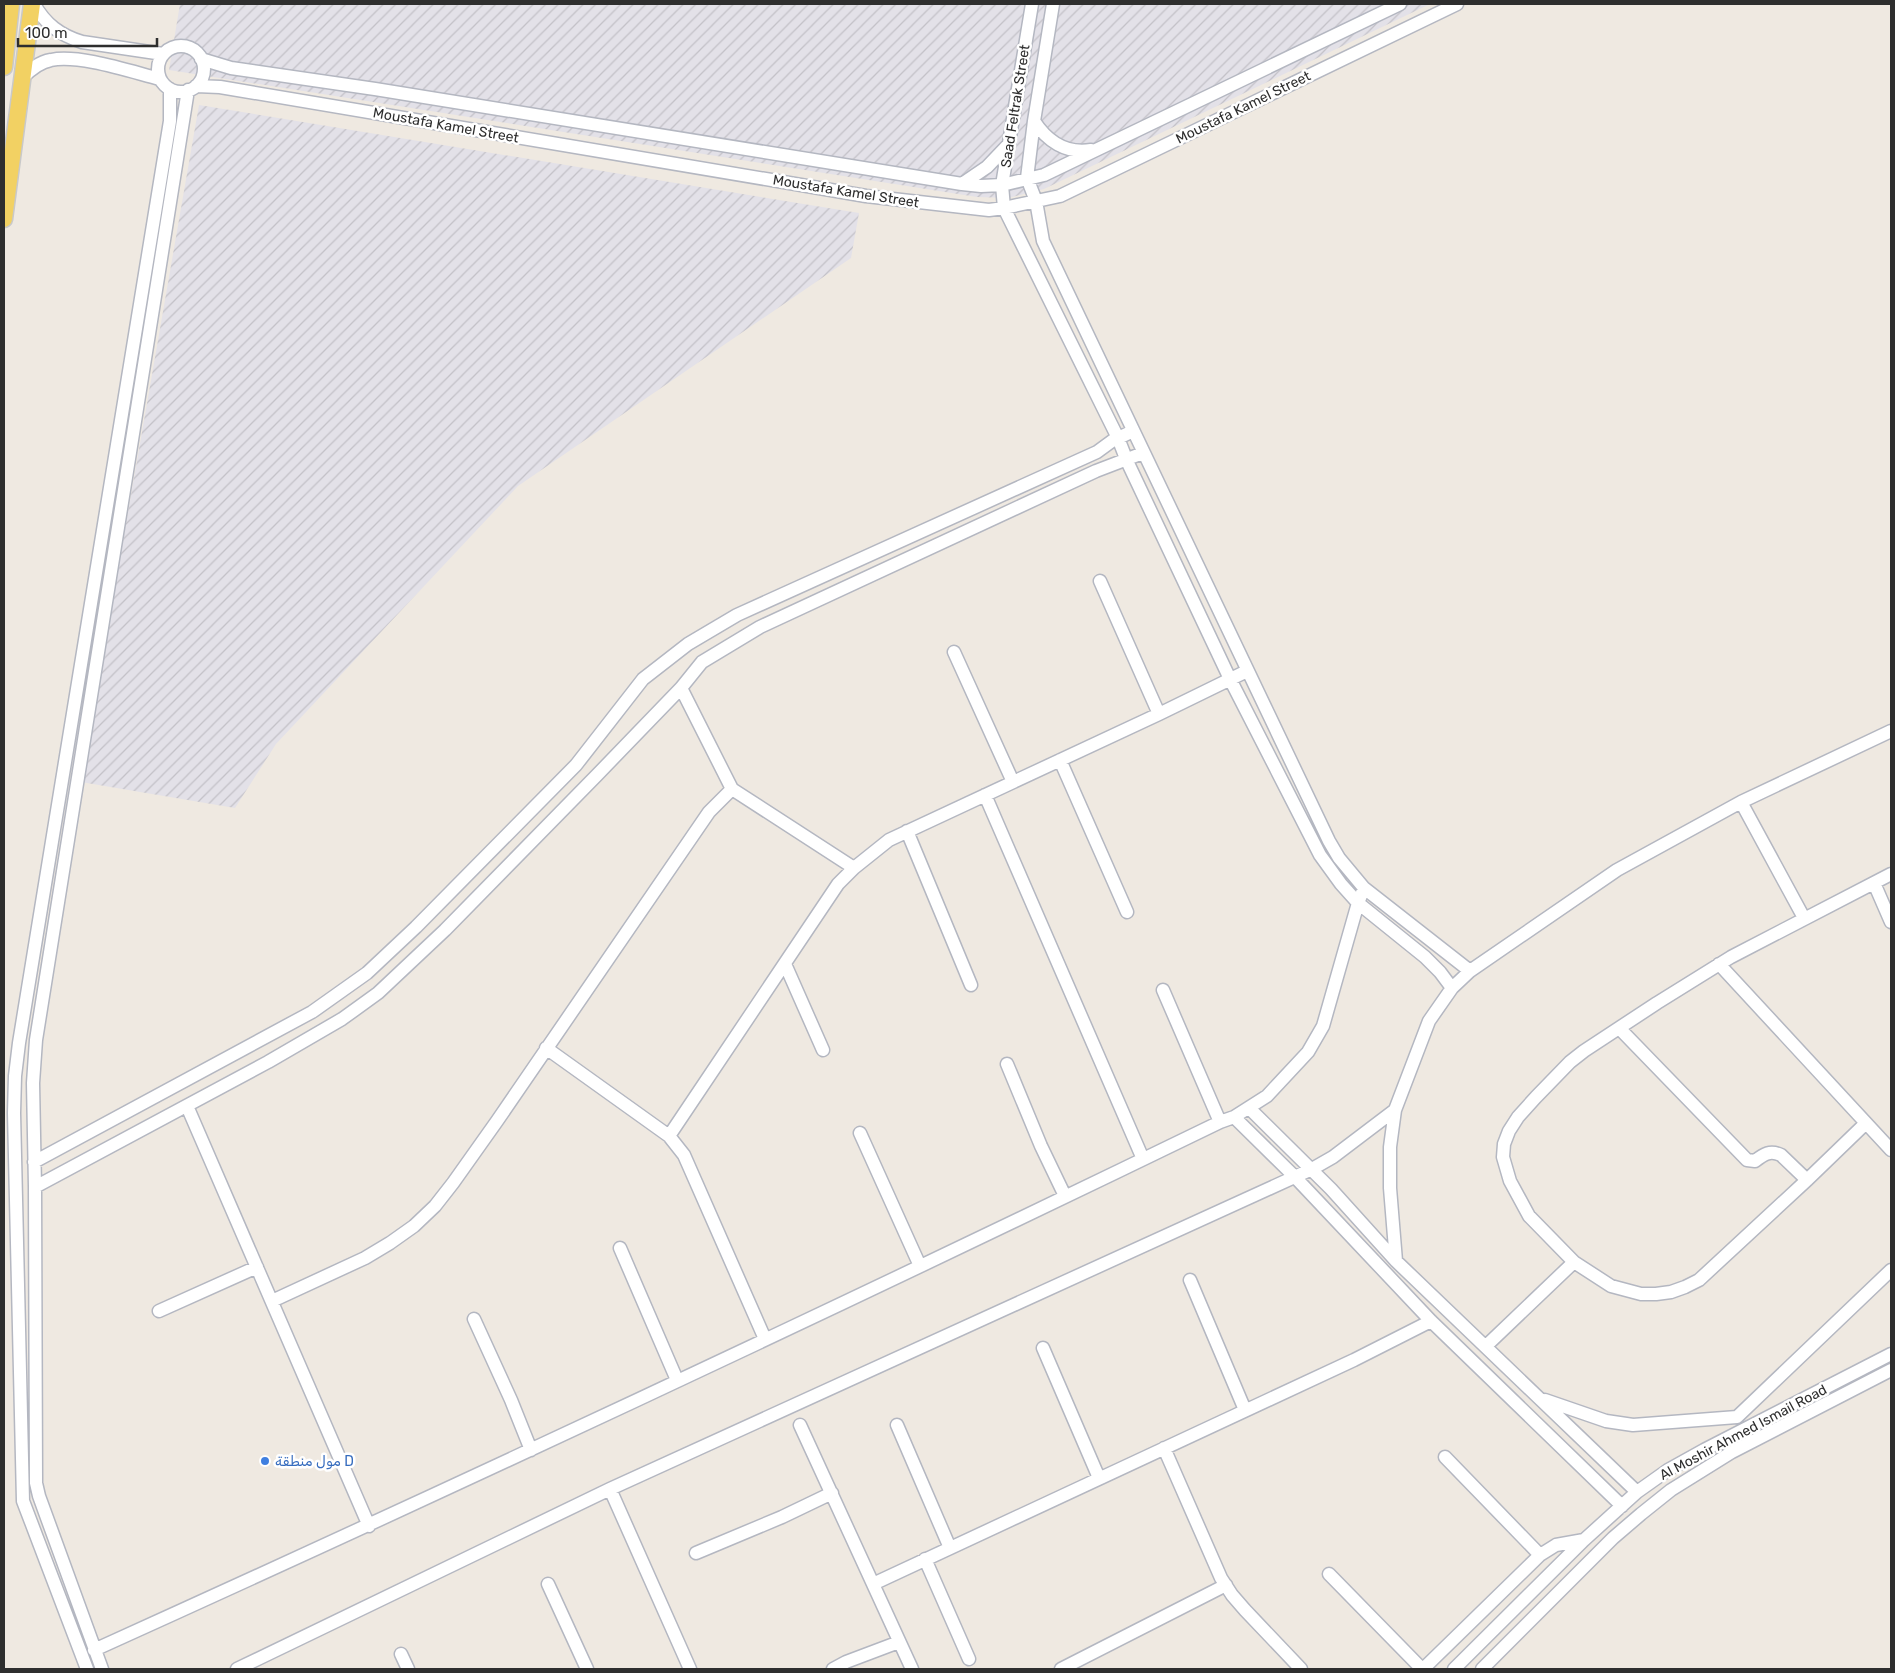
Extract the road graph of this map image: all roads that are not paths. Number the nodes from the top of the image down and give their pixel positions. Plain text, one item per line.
1 (33, 4) edge
2 (1032, 4) edge
3 (1053, 4) edge
4 (1400, 4) edge
5 (1457, 4) edge
6 (9, 11) edge
7 (1028, 26) junction
8 (1049, 29) junction
9 (1024, 53) junction
10 (163, 54) junction
11 (1045, 57) junction
12 (201, 59) junction
13 (4, 67) edge
14 (22, 78) junction
15 (160, 79) junction
16 (192, 88) junction
17 (170, 89) junction
18 (1034, 121) junction
19 (1008, 145) junction
20 (1098, 148) junction
21 (1027, 178) junction
22 (962, 184) junction
23 (1002, 185) junction
24 (1036, 201) junction
25 (1004, 208) junction
26 (4, 220) edge
27 (1056, 272) junction
28 (1041, 280) junction
29 (1133, 431) junction
30 (1118, 438) junction
31 (1143, 454) junction
32 (1128, 461) junction
33 (1100, 581) dead end
34 (954, 652) dead end
35 (1247, 671) junction
36 (1230, 678) junction
37 (681, 688) junction
38 (1159, 714) junction
39 (1891, 730) edge
40 (1060, 760) junction
41 (1013, 782) junction
42 (732, 788) junction
43 (985, 795) junction
44 (1741, 802) junction
45 (907, 832) junction
46 (854, 868) junction
47 (1891, 874) edge
48 (1874, 883) junction
49 (1364, 888) junction
50 (1358, 903) junction
51 (1127, 912) dead end
52 (1804, 918) junction
53 (1891, 922) edge
54 (785, 964) junction
55 (1719, 964) junction
56 (1470, 971) junction
57 (971, 985) dead end
58 (1452, 988) junction
59 (1163, 990) dead end
60 (1619, 1028) junction
61 (546, 1048) junction
62 (823, 1050) dead end
63 (1006, 1064) dead end
64 (188, 1106) junction
65 (1249, 1108) junction
66 (1395, 1110) junction
67 (1234, 1117) junction
68 (1220, 1122) junction
69 (1866, 1123) junction
70 (860, 1133) dead end
71 (669, 1136) junction
72 (1891, 1150) edge
73 (1143, 1159) junction
74 (34, 1162) junction
75 (1312, 1169) junction
76 (1296, 1176) junction
77 (1807, 1180) junction
78 (35, 1187) junction
79 (1065, 1196) junction
80 (620, 1248) dead end
81 (1396, 1261) junction
82 (1574, 1262) junction
83 (920, 1266) junction
84 (257, 1267) junction
85 (1891, 1270) edge
86 (1190, 1280) dead end
87 (272, 1301) junction
88 (159, 1311) dead end
89 (474, 1319) dead end
90 (1430, 1321) junction
91 (765, 1339) junction
92 (1486, 1346) junction
93 (1043, 1348) dead end
94 (1891, 1354) edge
95 (1891, 1370) edge
96 (677, 1380) junction
97 (1540, 1398) junction
98 (1245, 1410) junction
99 (1737, 1417) junction
100 (800, 1424) dead end
101 (897, 1425) dead end
102 (1742, 1430) junction
103 (1164, 1448) junction
104 (531, 1450) junction
105 (1445, 1457) dead end
106 (1099, 1478) junction
107 (610, 1489) junction
108 (1639, 1490) junction
109 (832, 1493) junction
110 (1654, 1504) junction
111 (1622, 1506) junction
112 (369, 1526) junction
113 (1584, 1540) junction
114 (950, 1548) junction
115 (696, 1553) dead end
116 (1540, 1555) junction
117 (925, 1559) junction
118 (1329, 1574) dead end
119 (548, 1584) dead end
120 (873, 1584) junction
121 (1226, 1585) junction
122 (899, 1642) junction
123 (94, 1650) junction
124 (401, 1654) dead end
125 (969, 1659) dead end
126 (87, 1669) edge
127 (102, 1669) edge
128 (237, 1669) edge
129 (408, 1669) edge
130 (587, 1669) edge
131 (690, 1669) edge
132 (833, 1669) edge
133 (912, 1669) edge
134 (1061, 1669) edge
135 (1301, 1669) edge
136 (1422, 1669) edge
137 (1454, 1669) edge
138 (1482, 1669) edge

1 - 10 street
1 - 14 main road
2 - 7 street, Saad Feltrak Street
3 - 8 street, Saad Feltrak Street
4 - 20 street, Moustafa Kamel Street
5 - 24 street, Moustafa Kamel Street
6 - 13 main road
7 - 8 street
7 - 9 street, Saad Feltrak Street
8 - 11 street, Saad Feltrak Street
9 - 11 street
9 - 19 street, Saad Feltrak Street
10 - 12 street
10 - 15 street
11 - 18 street, Saad Feltrak Street
12 - 16 street
12 - 22 street, Moustafa Kamel Street
14 - 15 street
14 - 26 main road
15 - 17 street
16 - 17 street
16 - 25 street, Moustafa Kamel Street
16 - 74 street
17 - 126 street
18 - 20 street
18 - 21 street, Saad Feltrak Street
19 - 22 street
19 - 23 street, Saad Feltrak Street
20 - 21 street, Moustafa Kamel Street
21 - 23 street, Moustafa Kamel Street
21 - 24 street, Saad Feltrak Street
22 - 23 street, Moustafa Kamel Street
23 - 25 street, Saad Feltrak Street
24 - 25 street, Moustafa Kamel Street
24 - 27 street, Saad Feltrak Street
25 - 28 street
27 - 28 street
27 - 29 street, Saad Feltrak Street
28 - 30 street
29 - 30 street
29 - 31 street, Saad Feltrak Street
30 - 32 street
30 - 74 street
31 - 32 street
31 - 35 street, Saad Feltrak Street
32 - 36 street
32 - 37 street
33 - 38 street
34 - 41 street
35 - 36 street
35 - 49 street, Saad Feltrak Street
36 - 38 street
36 - 50 street
37 - 42 street
37 - 64 street
38 - 40 street
39 - 44 street
40 - 41 street
40 - 51 street
41 - 43 street
42 - 46 street
42 - 61 street
43 - 45 street
43 - 73 street
44 - 52 street
44 - 56 street
45 - 46 street
45 - 57 street
46 - 54 street
47 - 48 street
48 - 52 street
48 - 53 street
49 - 50 street
49 - 56 street, Saad Feltrak Street
50 - 58 street
50 - 65 street
52 - 55 street
54 - 62 street
54 - 71 street
55 - 60 street
55 - 69 street
56 - 58 street
58 - 66 street
59 - 68 street
60 - 77 street
60 - 82 street
61 - 71 street
61 - 87 street
63 - 79 street
64 - 78 street
64 - 84 street
65 - 67 street
65 - 75 street
66 - 75 street
66 - 81 street
67 - 68 street
67 - 76 street
68 - 73 street
69 - 72 street
69 - 77 street
70 - 83 street
71 - 91 street
73 - 79 street
74 - 78 street
75 - 76 street
75 - 81 street
76 - 90 street
76 - 107 street
77 - 82 street
78 - 123 street
79 - 83 street
80 - 96 street
81 - 92 street
82 - 92 street
83 - 91 street
84 - 87 street
84 - 88 street
85 - 99 street
86 - 98 street
87 - 112 street
89 - 104 street
90 - 98 street
90 - 111 street
91 - 96 street
92 - 97 street
93 - 106 street
94 - 102 street, Al Moshir Ahmed Ismail Road
95 - 110 street, Al Moshir Ahmed Ismail Road
96 - 104 street
97 - 99 street
97 - 108 street
98 - 103 street
99 - 102 street
100 - 109 street
101 - 114 street
102 - 108 street, Al Moshir Ahmed Ismail Road
103 - 106 street
103 - 121 street
104 - 112 street
105 - 116 street
106 - 114 street
107 - 128 street
107 - 131 street
108 - 110 street
108 - 111 street, Al Moshir Ahmed Ismail Road
109 - 115 street
109 - 120 street
110 - 138 street, Al Moshir Ahmed Ismail Road
111 - 113 street, Al Moshir Ahmed Ismail Road
112 - 123 street
113 - 116 street
113 - 137 street, Al Moshir Ahmed Ismail Road
114 - 117 street
116 - 136 street
117 - 120 street
117 - 125 street
118 - 136 street
119 - 130 street
120 - 122 street
121 - 134 street
121 - 135 street
122 - 132 street
122 - 133 street
123 - 127 street
124 - 129 street

